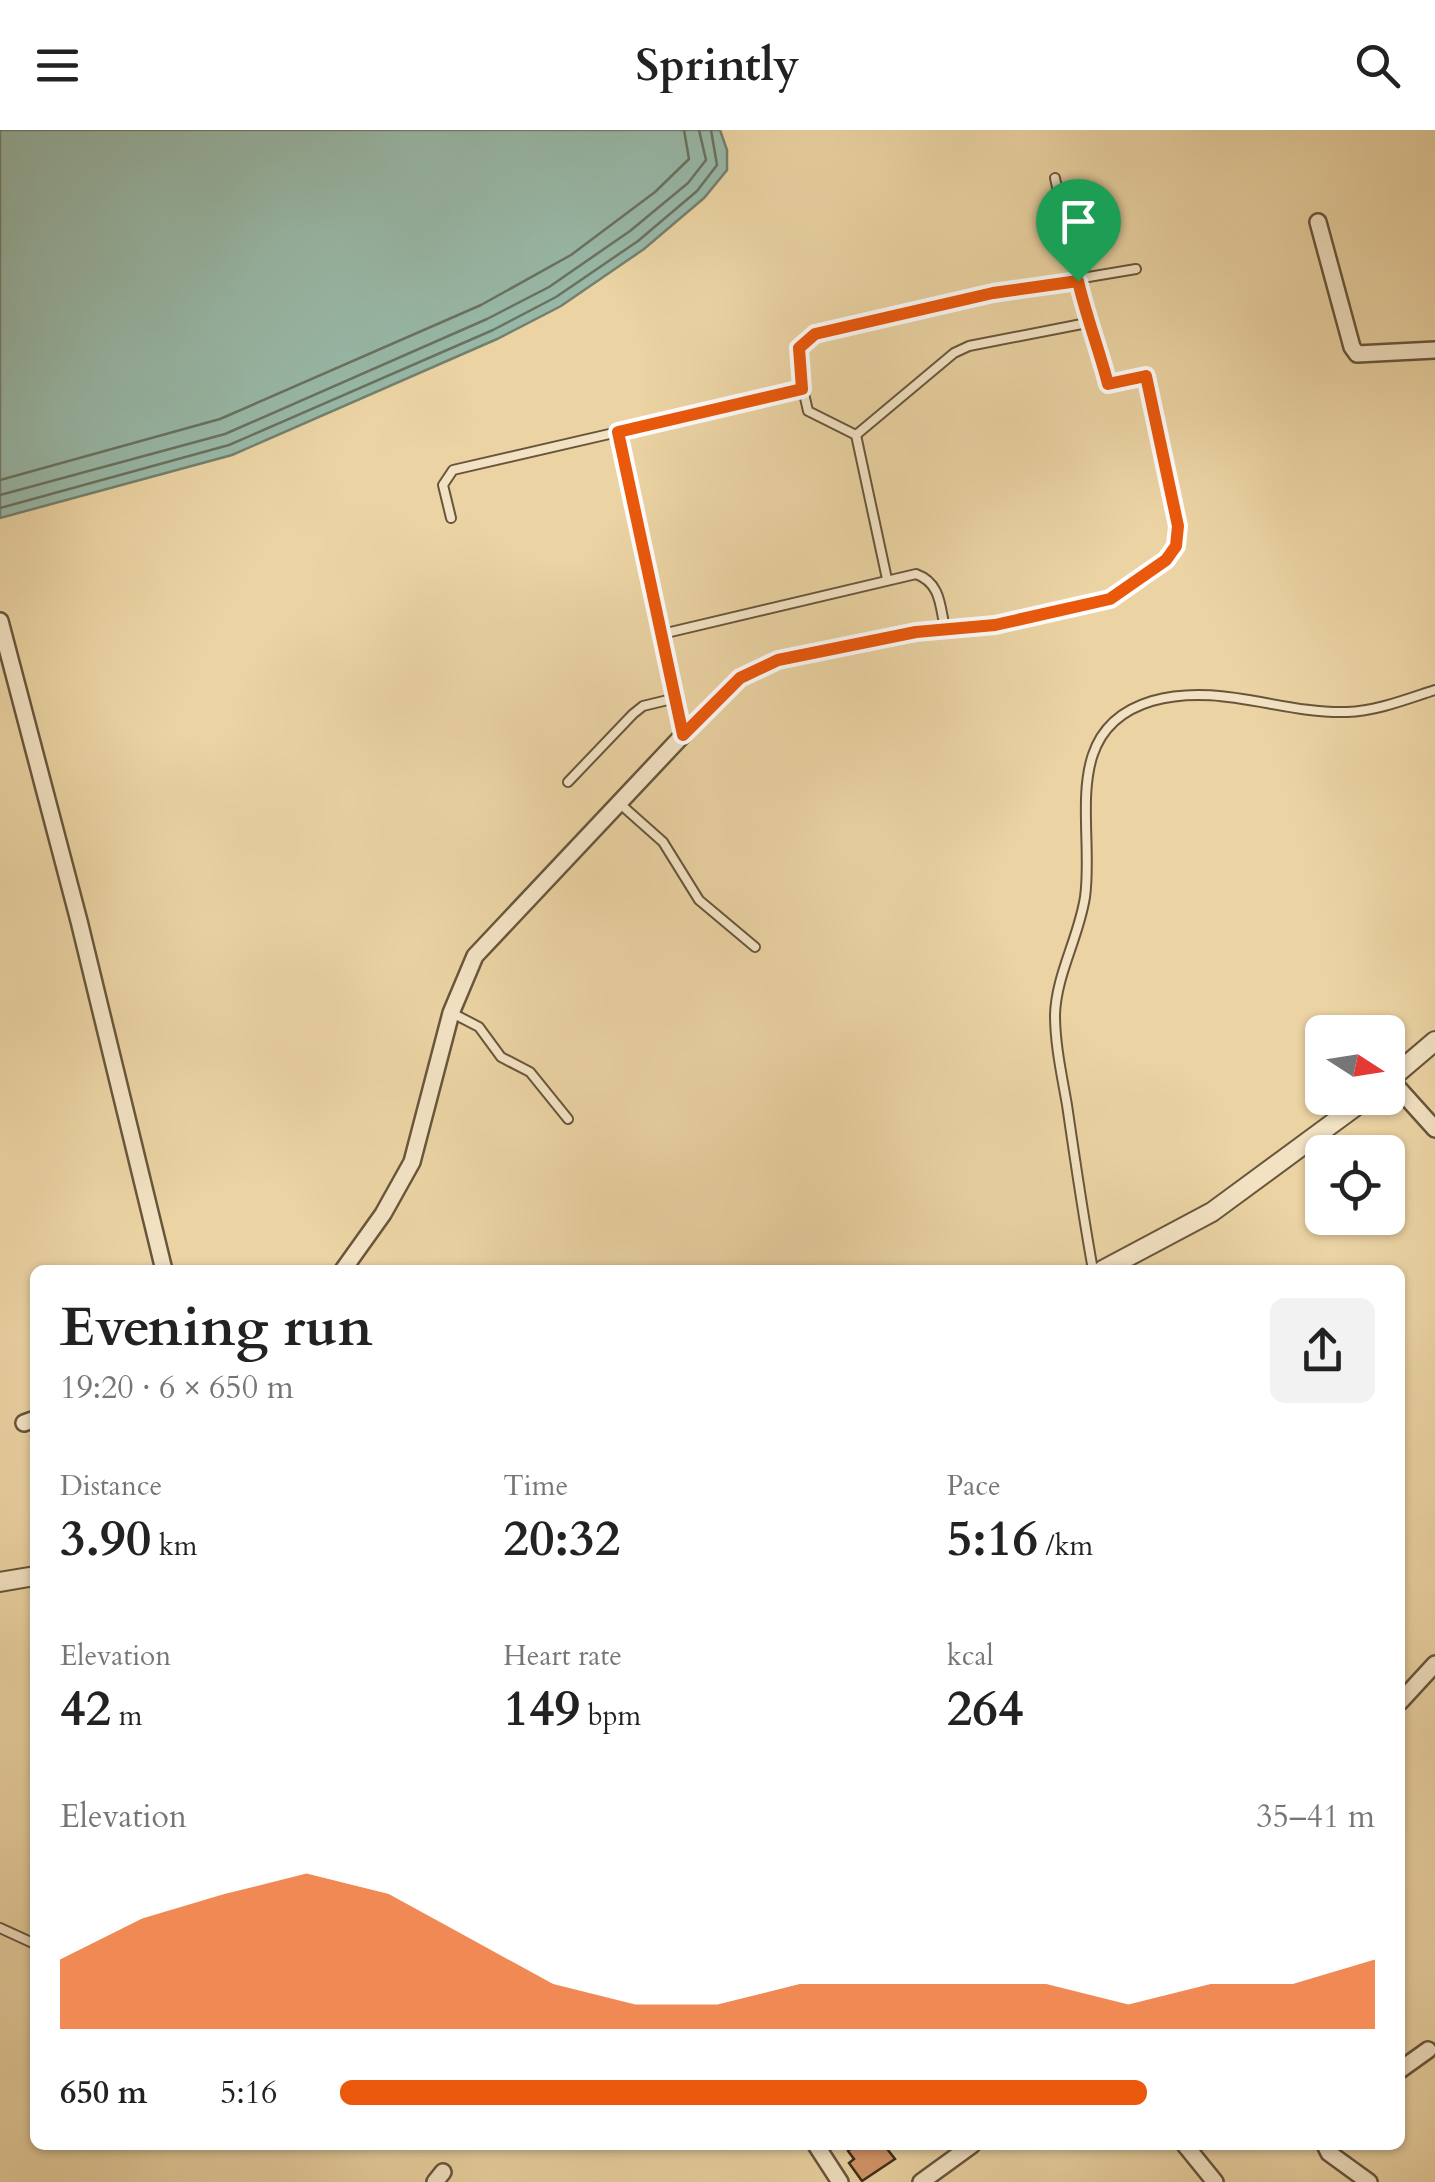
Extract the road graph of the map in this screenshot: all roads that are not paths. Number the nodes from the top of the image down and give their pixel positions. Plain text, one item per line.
1 (1055, 178) dead end
2 (1318, 222) dead end
3 (1136, 270) dead end
4 (1078, 281) junction
5 (1087, 323) junction
6 (1435, 350) edge
7 (802, 389) junction
8 (618, 432) junction
9 (856, 436) junction
10 (451, 518) dead end
11 (888, 579) junction
12 (0, 621) edge
13 (946, 629) junction
14 (662, 634) junction
15 (1435, 690) edge
16 (676, 698) junction
17 (683, 735) junction
18 (568, 782) dead end
19 (618, 802) junction
20 (755, 947) dead end
21 (451, 1013) junction
22 (1435, 1041) edge
23 (1405, 1066) edge
24 (1405, 1097) edge
25 (1344, 1115) edge
26 (568, 1119) dead end
27 (1435, 1129) edge
28 (163, 1265) edge
29 (347, 1265) edge
30 (1092, 1265) edge
31 (1112, 1265) edge
32 (30, 1577) edge
33 (0, 1582) edge
34 (1435, 1664) edge
35 (1405, 1697) edge
36 (0, 1928) edge
37 (30, 1942) edge
38 (1428, 2050) dead end
39 (1405, 2066) edge
40 (819, 2150) edge
41 (965, 2150) edge
42 (1188, 2150) edge
43 (1328, 2150) edge
44 (840, 2182) edge
45 (922, 2182) edge
46 (1215, 2182) edge
47 (1369, 2182) edge

1 - 4 lane
2 - 6 street
3 - 4 lane
4 - 5 lane
4 - 7 lane
5 - 9 lane
5 - 13 lane
7 - 8 lane
7 - 9 lane
8 - 10 lane
8 - 14 lane
9 - 11 lane
11 - 13 lane
11 - 14 lane
12 - 28 street
13 - 17 lane
14 - 16 lane
15 - 30 lane
16 - 17 lane
16 - 18 lane
17 - 19 street
19 - 20 lane
19 - 21 street
21 - 26 lane
21 - 29 street
22 - 23 street
24 - 27 street
25 - 31 street
32 - 33 street
34 - 35 street
36 - 37 lane
38 - 39 street
40 - 44 street
41 - 45 street
42 - 46 street
43 - 47 street

